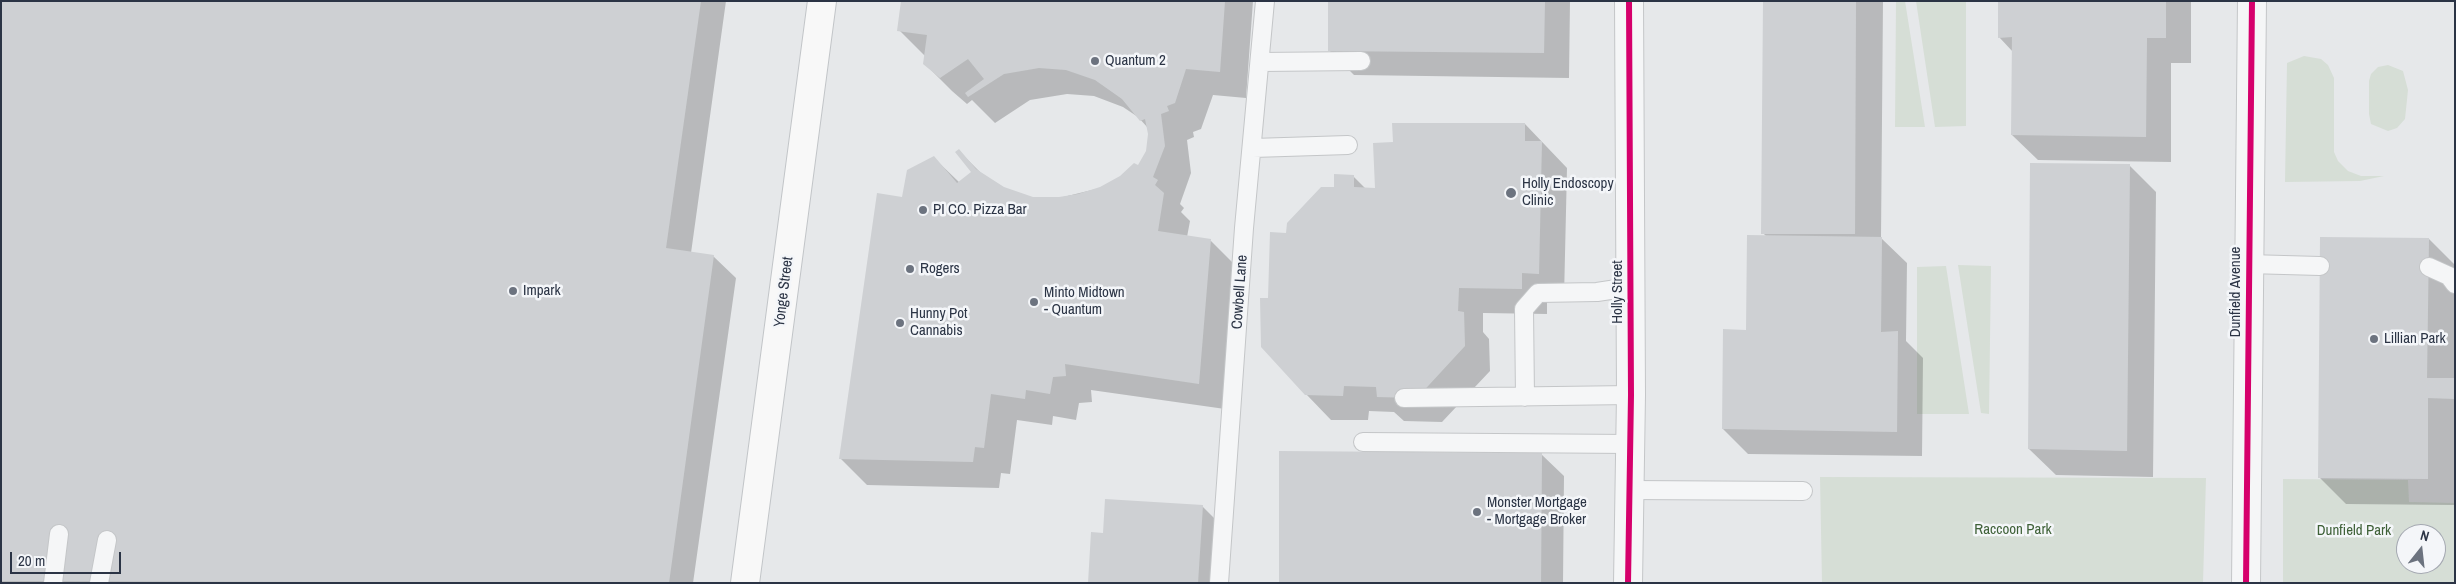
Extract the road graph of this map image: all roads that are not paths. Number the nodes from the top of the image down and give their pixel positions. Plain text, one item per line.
1 (822, 1) edge
2 (1265, 1) edge
3 (1629, 1) edge
4 (2252, 1) edge
5 (1361, 61) dead end
6 (1260, 62) junction
7 (1348, 145) dead end
8 (1252, 148) junction
9 (2248, 264) junction
10 (2320, 266) dead end
11 (2429, 267) dead end
12 (2455, 284) edge
13 (1630, 287) junction
14 (1631, 395) junction
15 (1525, 397) junction
16 (1404, 398) dead end
17 (1363, 442) dead end
18 (1630, 444) junction
19 (1630, 490) junction
20 (1804, 491) dead end
21 (59, 534) dead end
22 (107, 540) dead end
23 (53, 583) edge
24 (99, 583) edge
25 (745, 583) edge
26 (1219, 583) edge
27 (1628, 583) edge
28 (2246, 583) edge

1 - 25 main road, Yonge Street
2 - 6 lane, Cowbell Lane
3 - 13 street, Holly Street
4 - 9 street, Dunfield Avenue
5 - 6 lane
6 - 8 lane, Cowbell Lane
7 - 8 lane
8 - 26 lane, Cowbell Lane
9 - 10 lane
9 - 28 street, Dunfield Avenue
11 - 12 lane
13 - 14 street, Holly Street
13 - 15 lane
14 - 15 lane
14 - 18 street, Holly Street
15 - 16 lane
17 - 18 lane
18 - 19 street, Holly Street
19 - 20 lane
19 - 27 street, Holly Street
21 - 23 lane
22 - 24 lane

